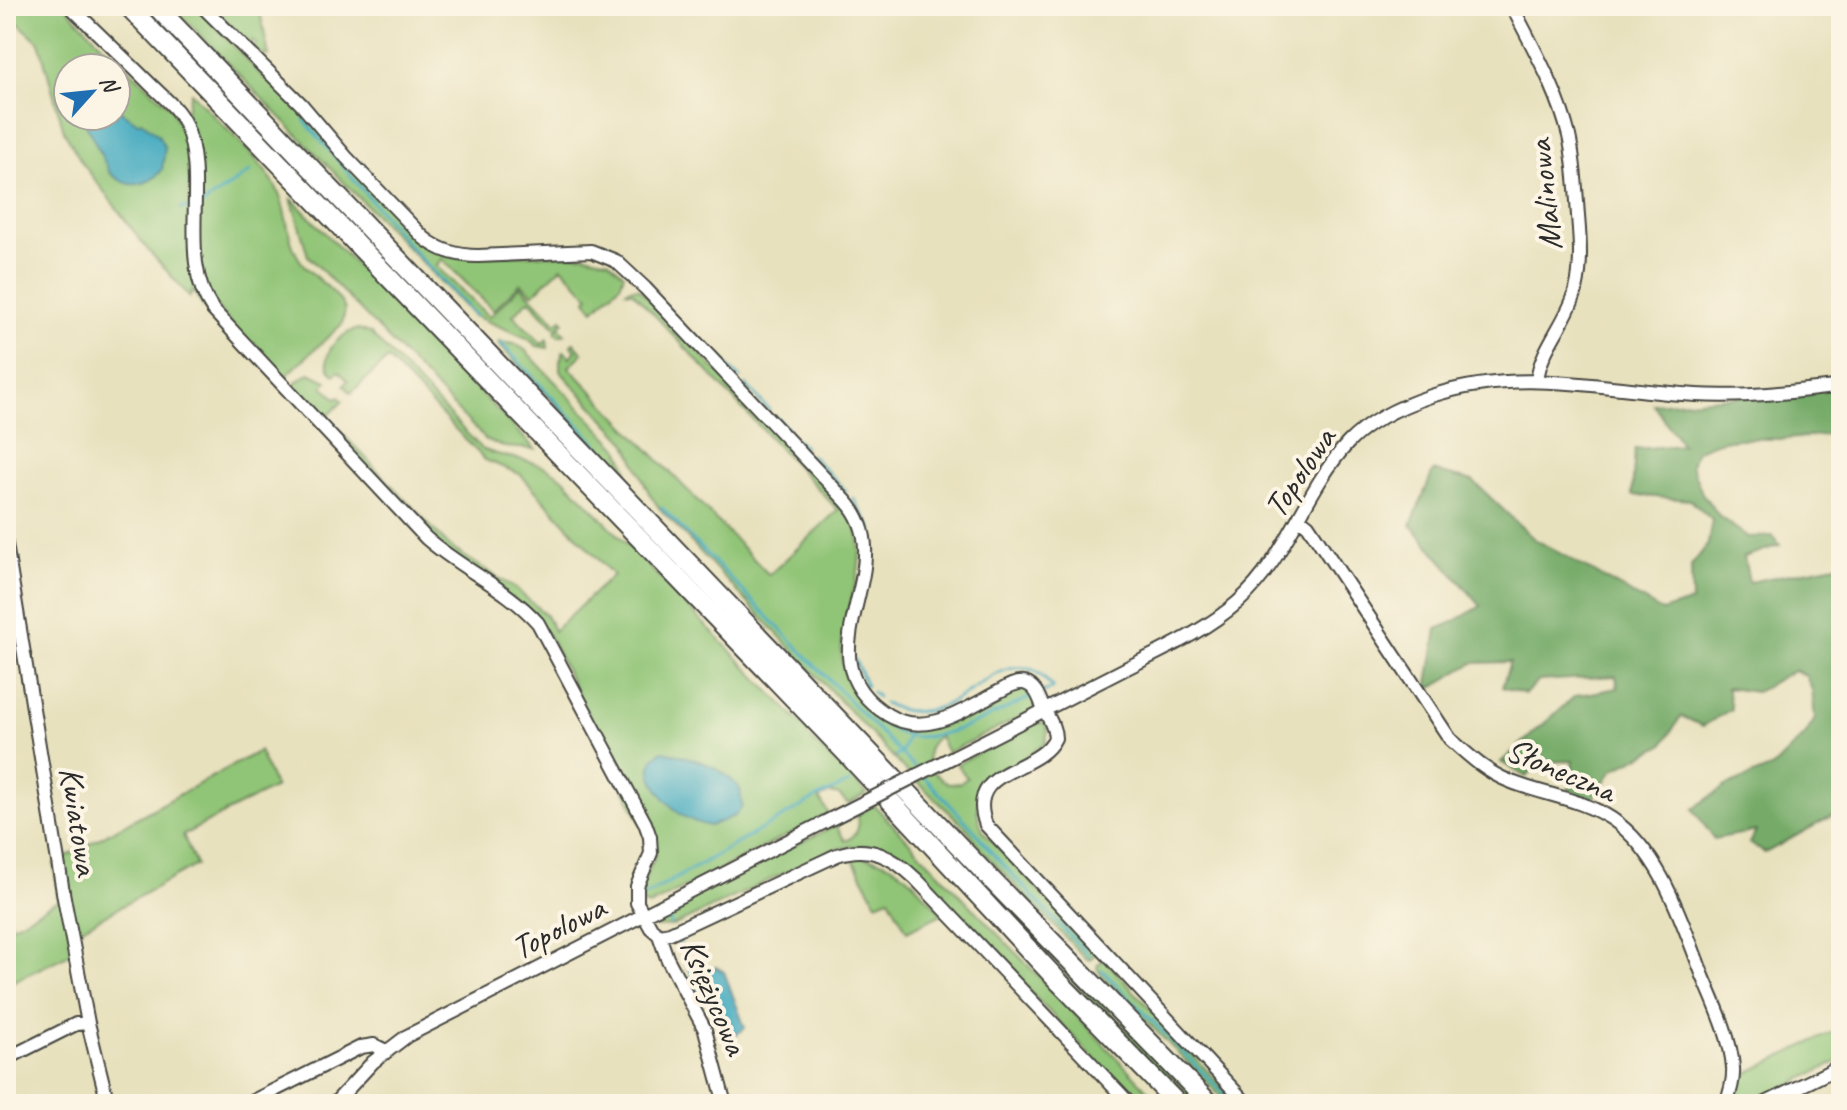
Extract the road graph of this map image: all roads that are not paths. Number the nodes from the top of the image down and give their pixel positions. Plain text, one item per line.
1 (70, 6) edge
2 (128, 6) edge
3 (156, 6) edge
4 (202, 6) edge
5 (1512, 6) edge
6 (1537, 380) junction
7 (1841, 386) edge
8 (1299, 518) junction
9 (6, 544) edge
10 (1045, 710) junction
11 (643, 915) junction
12 (659, 935) junction
13 (88, 1023) junction
14 (386, 1051) junction
15 (6, 1059) edge
16 (1841, 1066) edge
17 (108, 1104) edge
18 (247, 1104) edge
19 (334, 1104) edge
20 (725, 1104) edge
21 (1130, 1104) edge
22 (1178, 1104) edge
23 (1210, 1104) edge
24 (1247, 1104) edge
25 (1726, 1104) edge
26 (1764, 1104) edge

1 - 11 street
2 - 22 highway
3 - 23 highway
4 - 10 street
5 - 6 street, Malinowa
6 - 7 street, Topolowa
6 - 8 street, Topolowa
8 - 10 street, Topolowa
8 - 25 street, Słoneczna
9 - 13 street, Kwiatowa
10 - 11 street, Topolowa, bridge
10 - 24 street
11 - 12 street, Księżycowa
11 - 14 street, Topolowa
12 - 20 street, Księżycowa
12 - 21 street
13 - 15 street
13 - 17 street, Kwiatowa
14 - 18 street
14 - 19 street, Topolowa
16 - 26 street

